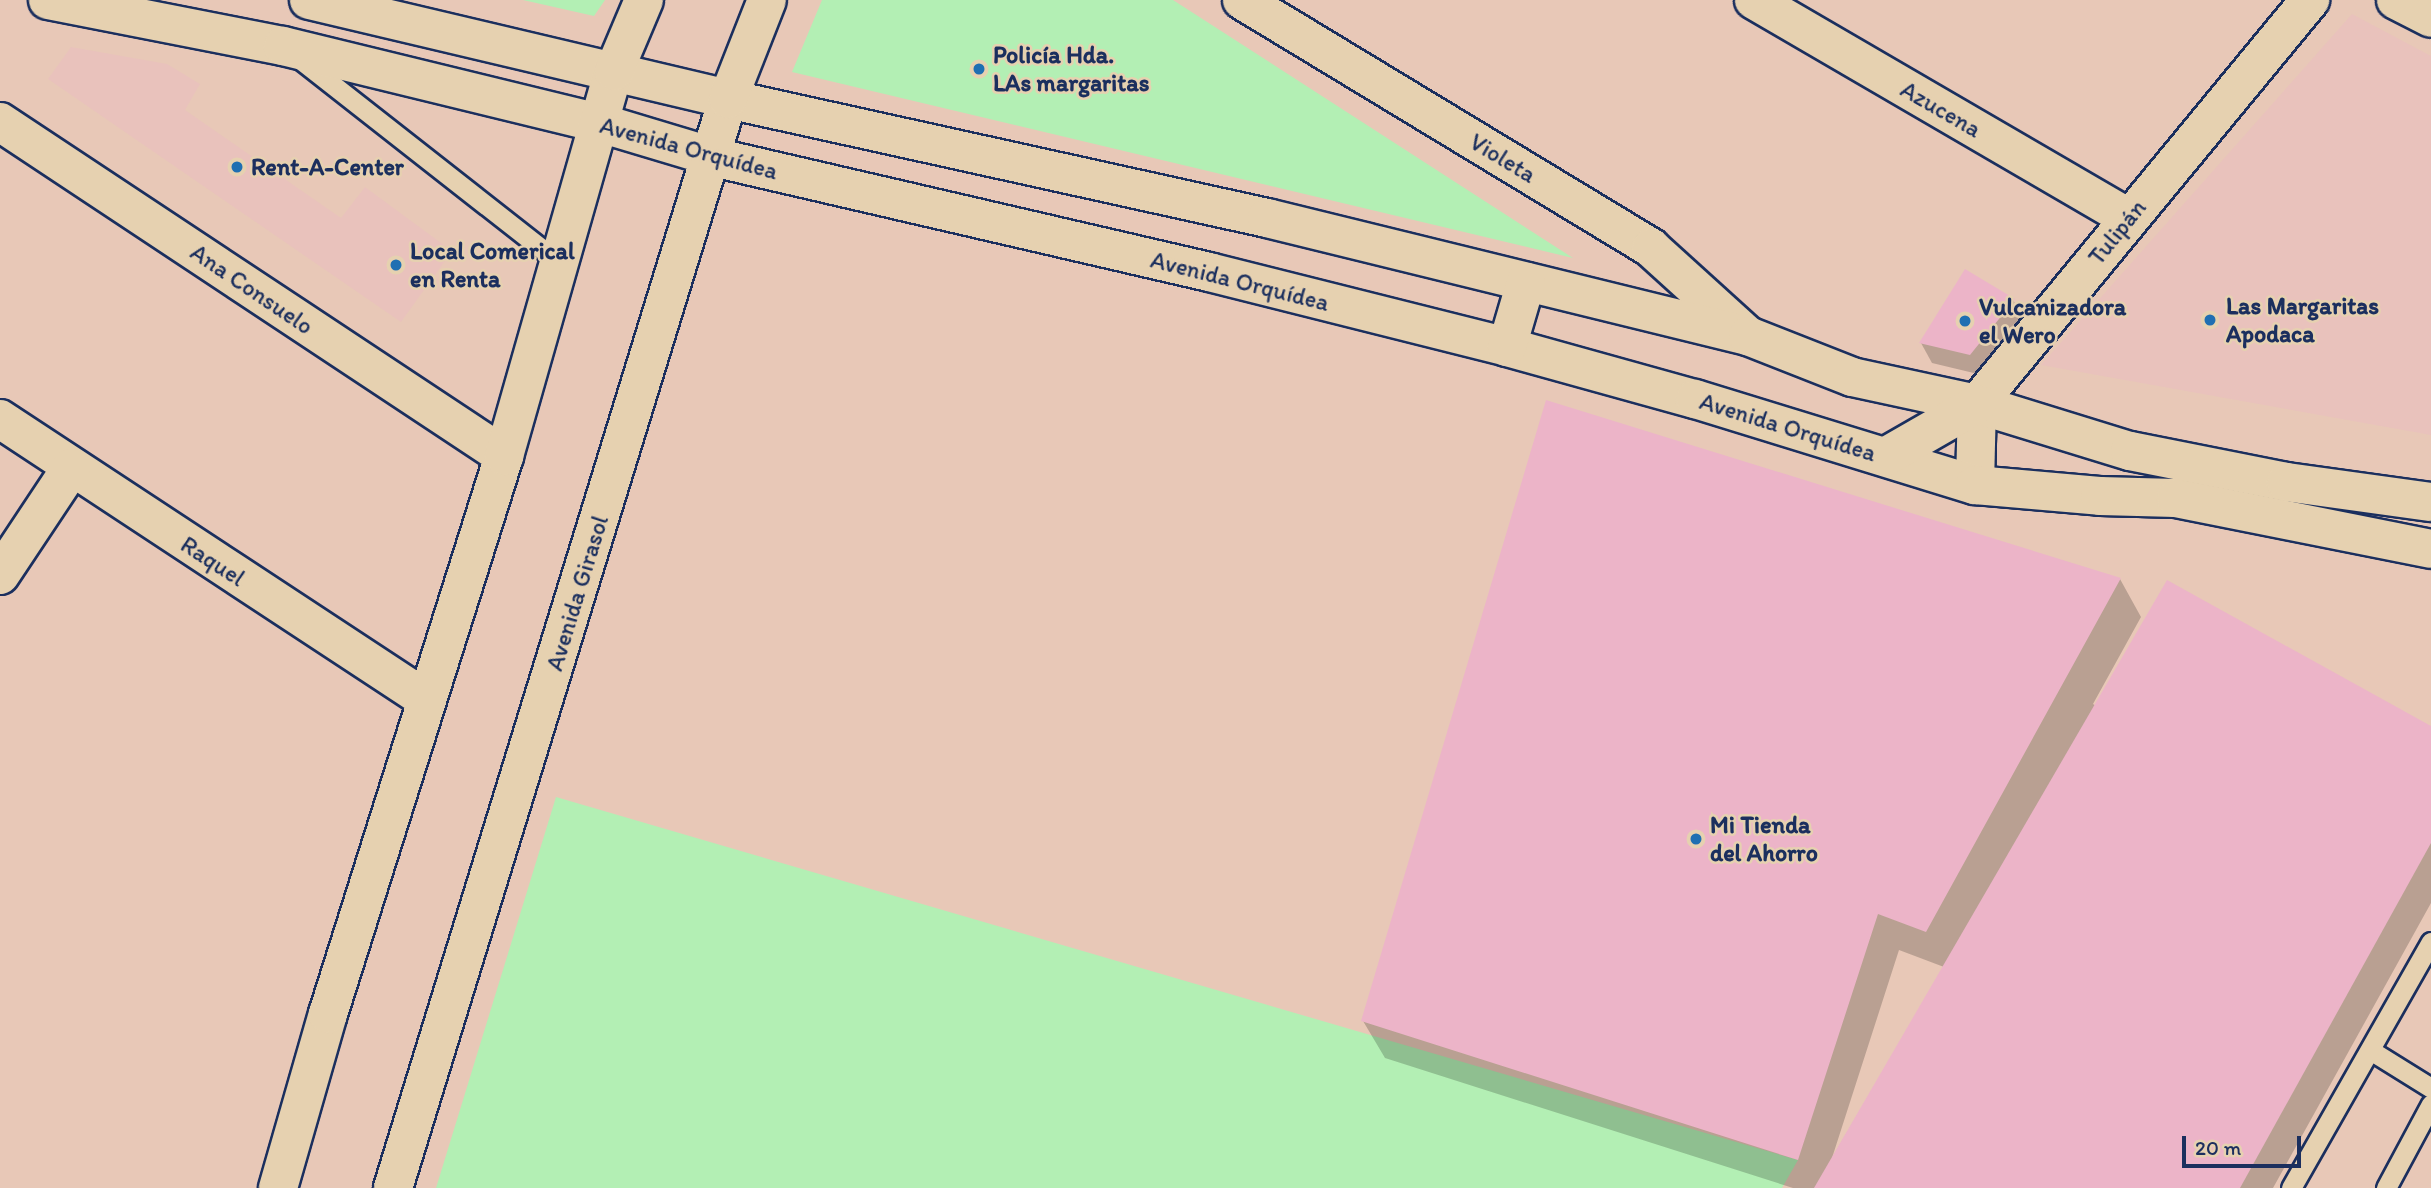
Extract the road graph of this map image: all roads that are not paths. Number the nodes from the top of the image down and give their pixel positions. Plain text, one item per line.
1 (48, 0) edge
2 (309, 0) edge
3 (644, 0) edge
4 (767, 0) edge
5 (1242, 0) edge
6 (1754, 0) edge
7 (2396, 0) edge
8 (2296, 4) edge
9 (2431, 18) edge
10 (283, 46) junction
11 (614, 71) junction
12 (728, 99) junction
13 (0, 122) edge
14 (600, 123) junction
15 (713, 157) junction
16 (2129, 218) junction
17 (561, 264) junction
18 (1526, 282) junction
19 (1748, 336) junction
20 (1507, 347) junction
21 (1977, 404) junction
22 (0, 419) edge
23 (504, 456) junction
24 (1885, 457) junction
25 (71, 468) junction
26 (1975, 485) junction
27 (2431, 502) edge
28 (2431, 549) edge
29 (0, 575) edge
30 (427, 700) junction
31 (2431, 942) edge
32 (2370, 1050) junction
33 (2431, 1088) edge
34 (2431, 1104) edge
35 (278, 1188) edge
36 (393, 1188) edge
37 (2291, 1188) edge
38 (2386, 1188) edge

1 - 10 street, Avenida Orquídea
2 - 11 street
3 - 11 street
4 - 12 street, Avenida Girasol
5 - 19 street, Violeta
6 - 16 street, Azucena
7 - 9 street
8 - 16 street, Tulipán
10 - 14 street, Avenida Orquídea
10 - 17 lane
11 - 12 street
11 - 14 street
12 - 15 street, Avenida Girasol
12 - 18 street
13 - 23 street, Ana Consuelo
14 - 15 street, Avenida Orquídea
14 - 17 street
15 - 20 street, Avenida Orquídea
15 - 36 street, Avenida Girasol
16 - 21 street, Tulipán
17 - 23 street
18 - 19 street
18 - 20 street
19 - 21 street
20 - 24 street, Avenida Orquídea
21 - 24 street
21 - 26 street
21 - 27 street
22 - 25 street, Raquel
23 - 30 street
24 - 26 street, Avenida Orquídea
25 - 29 street
25 - 30 street, Raquel
26 - 28 street, Avenida Orquídea
30 - 35 street
31 - 32 lane
32 - 33 lane
32 - 37 lane
34 - 38 lane

